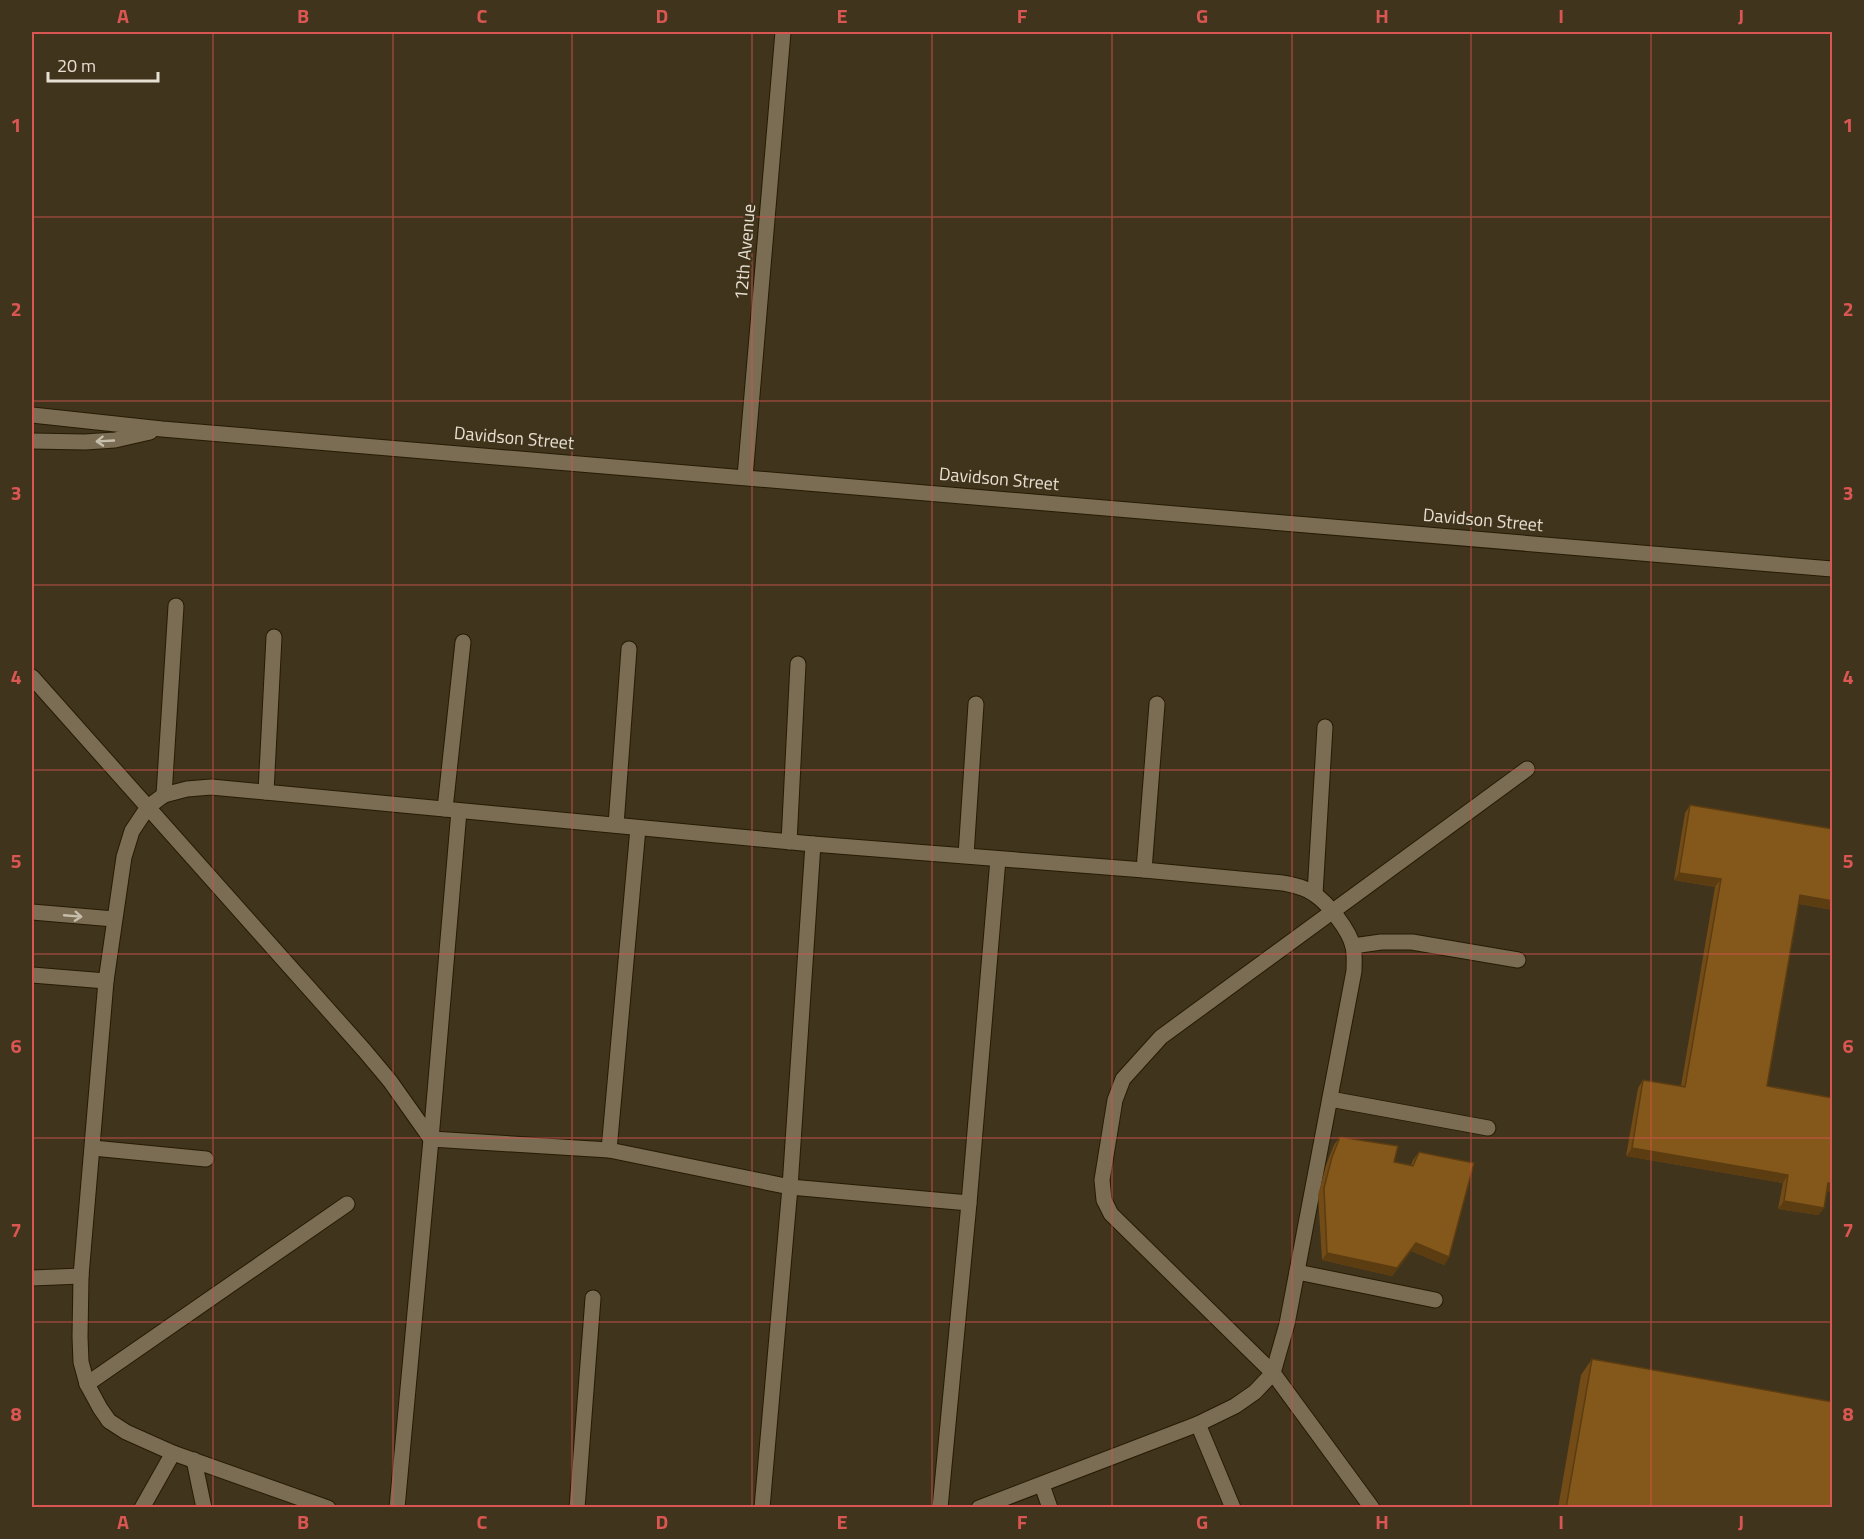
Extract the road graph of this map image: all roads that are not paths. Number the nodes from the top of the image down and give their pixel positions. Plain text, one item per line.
1 (783, 32) edge
2 (32, 415) edge
3 (162, 429) junction
4 (32, 441) edge
5 (745, 477) junction
6 (1833, 569) edge
7 (177, 606) dead end
8 (274, 637) dead end
9 (463, 642) dead end
10 (629, 649) dead end
11 (798, 664) dead end
12 (32, 677) edge
13 (976, 704) dead end
14 (1157, 704) dead end
15 (1325, 727) dead end
16 (1527, 769) dead end
17 (266, 792) junction
18 (164, 795) junction
19 (148, 807) junction
20 (452, 810) junction
21 (616, 825) junction
22 (638, 828) junction
23 (789, 842) junction
24 (813, 844) junction
25 (966, 855) junction
26 (998, 859) junction
27 (1144, 870) junction
28 (1315, 894) junction
29 (1332, 911) junction
30 (32, 912) edge
31 (114, 919) junction
32 (1353, 946) junction
33 (1518, 960) dead end
34 (32, 975) edge
35 (106, 981) junction
36 (1330, 1099) junction
37 (1488, 1128) dead end
38 (431, 1139) junction
39 (93, 1148) junction
40 (609, 1150) junction
41 (206, 1159) dead end
42 (790, 1187) junction
43 (969, 1203) junction
44 (347, 1204) dead end
45 (1297, 1272) junction
46 (81, 1276) junction
47 (32, 1278) edge
48 (593, 1298) dead end
49 (1435, 1300) dead end
50 (1273, 1373) junction
51 (87, 1384) junction
52 (1198, 1424) junction
53 (173, 1453) junction
54 (194, 1460) junction
55 (1042, 1485) junction
56 (142, 1508) edge
57 (204, 1508) edge
58 (328, 1508) edge
59 (397, 1508) edge
60 (577, 1508) edge
61 (762, 1508) edge
62 (940, 1508) edge
63 (979, 1508) edge
64 (1050, 1508) edge
65 (1233, 1508) edge
66 (1372, 1508) edge

1 - 5 street, 12th Avenue
2 - 3 street, Davidson Street
3 -> 4 street, Davidson Street
3 - 5 street, Davidson Street
5 - 6 street, Davidson Street
7 - 18 street
8 - 17 street
9 - 20 street
10 - 21 street
11 - 23 street
12 - 19 street
13 - 25 street
14 - 27 street
15 - 28 street
16 - 29 street
17 - 18 street
17 - 20 street
18 - 19 street
19 - 31 street
19 - 38 street
20 - 21 street
20 - 38 street
21 - 22 street
22 - 23 street
22 - 40 street
23 - 24 street
24 - 25 street
24 - 42 street
25 - 26 street
26 - 27 street
26 - 43 street
27 - 28 street
28 - 29 street
29 - 32 street
29 - 50 street
30 -> 31 street
31 - 35 street
32 - 33 street
32 - 36 street
34 - 35 street
35 - 39 street
36 - 37 street
36 - 45 street
38 - 40 street
38 - 59 street
39 - 41 street
39 - 46 street
40 - 42 street
42 - 43 street
42 - 61 street
43 - 62 street
44 - 51 street
45 - 49 street
45 - 50 street
46 - 47 street
46 - 51 street
48 - 60 street
50 - 52 street
50 - 66 street
51 - 53 street
52 - 55 street
52 - 65 street
53 - 54 street
53 - 56 street
54 - 57 street
54 - 58 street
55 - 63 street
55 - 64 street

